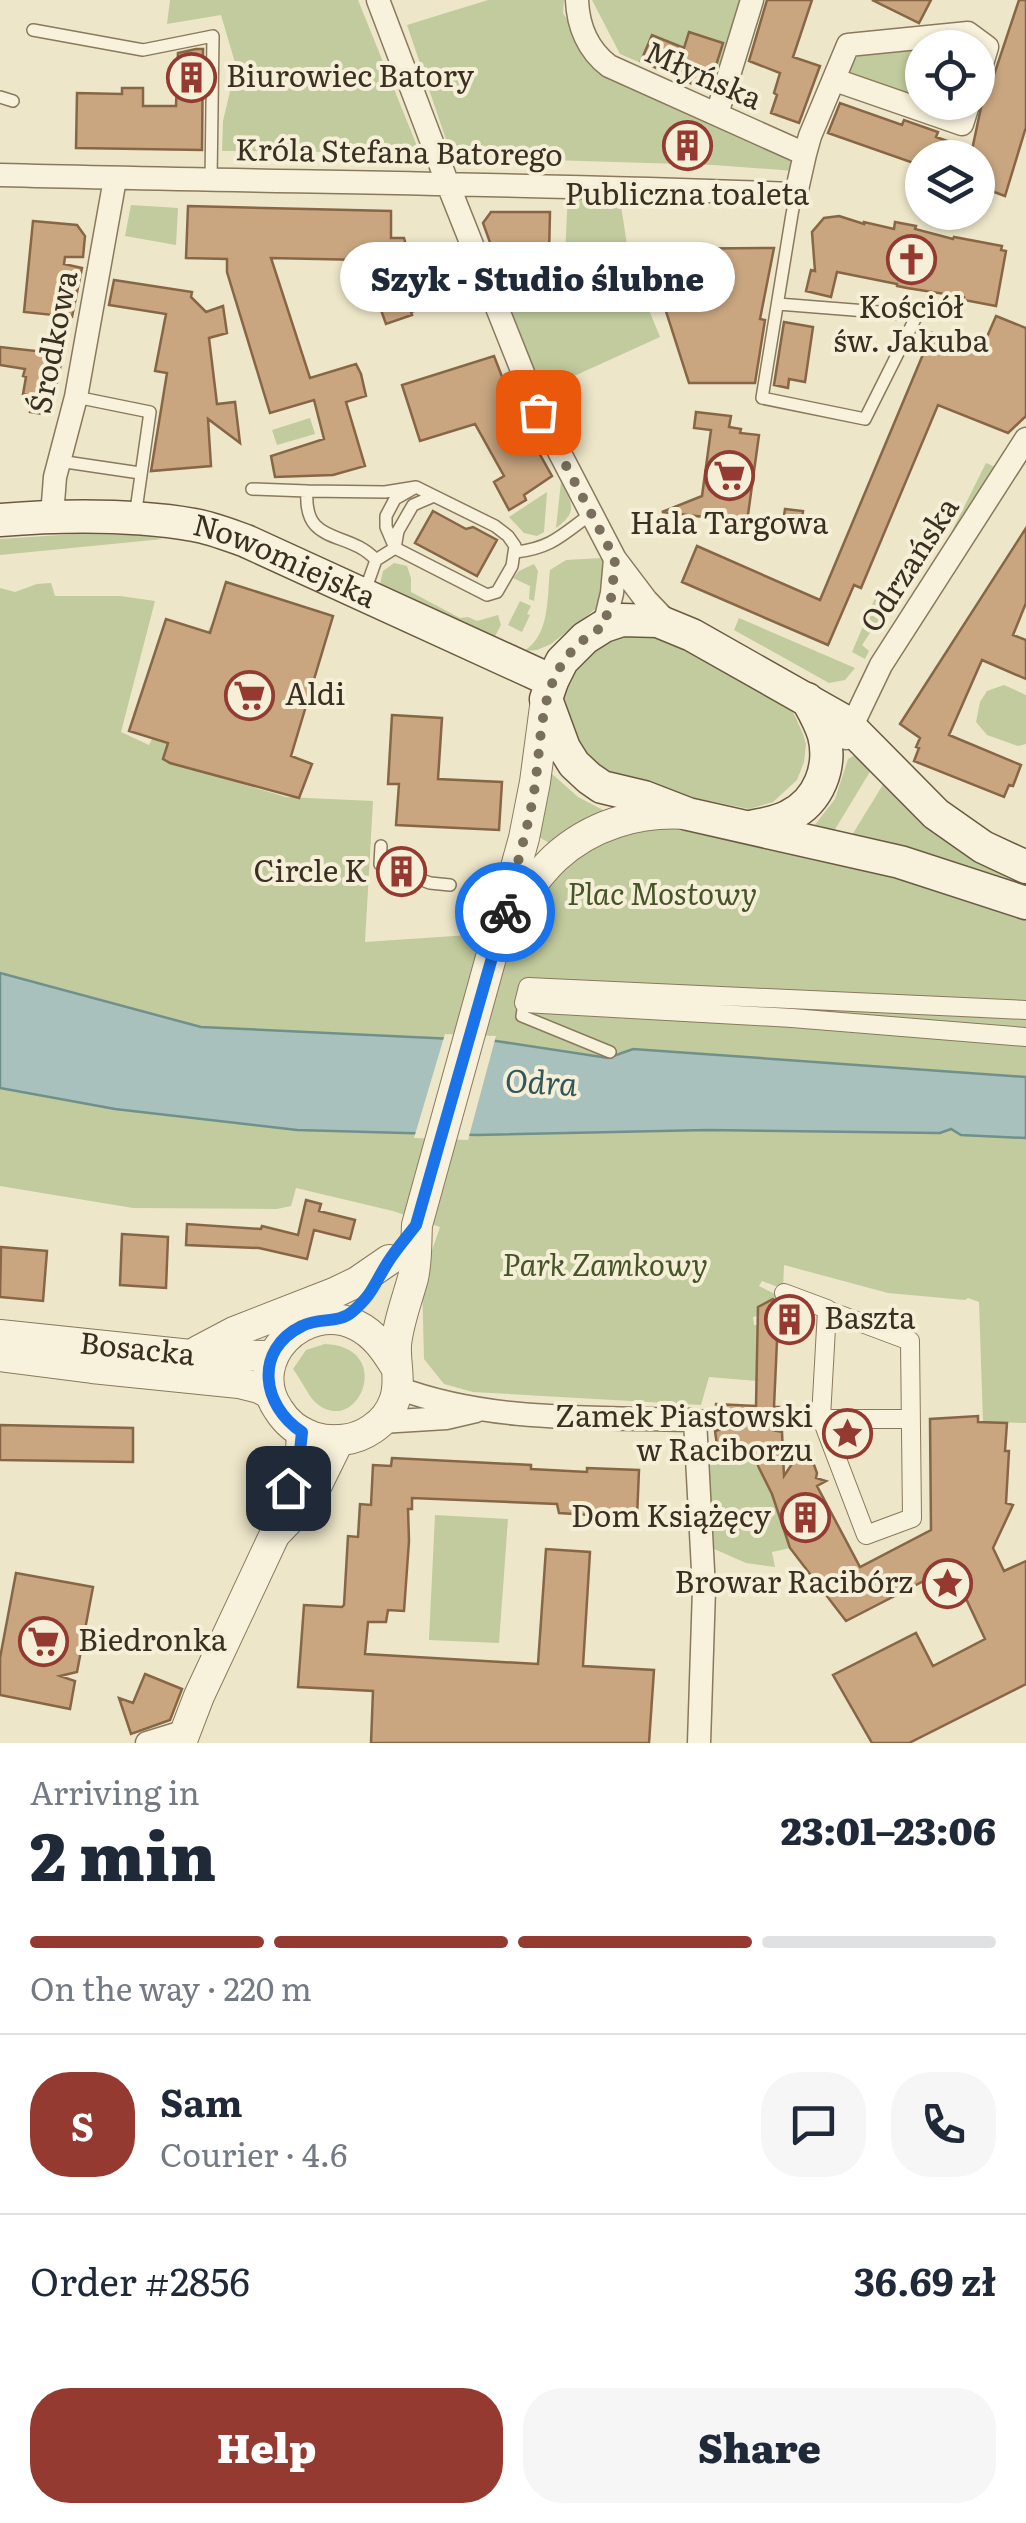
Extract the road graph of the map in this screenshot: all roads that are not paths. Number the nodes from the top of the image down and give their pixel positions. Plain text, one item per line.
1 (378, 0) edge
2 (576, 0) edge
3 (752, 0) edge
4 (33, 30) dead end
5 (905, 39) edge
6 (835, 80) junction
7 (0, 97) edge
8 (14, 101) dead end
9 (905, 104) edge
10 (717, 114) junction
11 (806, 154) junction
12 (0, 175) edge
13 (116, 179) junction
14 (211, 180) junction
15 (447, 182) junction
16 (796, 194) junction
17 (778, 304) junction
18 (76, 397) junction
19 (1026, 439) edge
20 (58, 462) junction
21 (140, 473) junction
22 (416, 488) junction
23 (252, 489) dead end
24 (308, 491) junction
25 (434, 496) junction
26 (591, 514) junction
27 (52, 516) junction
28 (135, 516) junction
29 (0, 520) edge
30 (395, 548) junction
31 (516, 552) junction
32 (615, 559) junction
33 (376, 560) junction
34 (364, 595) junction
35 (670, 625) junction
36 (604, 626) junction
37 (549, 690) junction
38 (807, 699) junction
39 (852, 728) junction
40 (822, 780) junction
41 (688, 814) junction
42 (749, 828) junction
43 (382, 846) dead end
44 (1026, 867) edge
45 (450, 885) dead end
46 (1026, 903) edge
47 (498, 935) junction
48 (524, 1003) junction
49 (1026, 1010) edge
50 (1026, 1037) edge
51 (610, 1052) dead end
52 (416, 1225) junction
53 (389, 1260) junction
54 (784, 1293) dead end
55 (827, 1310) junction
56 (342, 1320) junction
57 (0, 1336) edge
58 (191, 1355) junction
59 (0, 1356) edge
60 (273, 1356) junction
61 (398, 1378) junction
62 (270, 1394) junction
63 (479, 1410) junction
64 (822, 1417) junction
65 (778, 1419) tunnel mouth
66 (910, 1419) junction
67 (381, 1422) junction
68 (302, 1432) junction
69 (339, 1440) junction
70 (274, 1536) junction
71 (184, 1737) edge
72 (147, 1743) edge
73 (699, 1743) edge

1 - 15 street
2 - 10 street, Młyńska
3 - 10 street
4 - 14 lane
5 - 6 street
6 - 9 street
6 - 11 street
7 - 8 lane
10 - 11 street, Młyńska
11 - 16 street
12 - 13 street, Króla Stefana Batorego
13 - 14 street, Króla Stefana Batorego
13 - 18 street, Środkowa
14 - 15 street, Króla Stefana Batorego
15 - 16 street, Króla Stefana Batorego
15 - 26 street
16 - 17 lane
17 - 17 lane
18 - 20 street, Środkowa
18 - 21 lane
19 - 39 street, Odrzańska
20 - 21 lane
20 - 27 street, Środkowa
21 - 28 lane
22 - 24 lane
22 - 25 lane
22 - 30 lane
23 - 24 lane
24 - 33 lane
25 - 30 lane
25 - 31 lane
26 - 31 lane
26 - 32 street
27 - 28 main road, Nowomiejska
27 - 29 main road, Nowomiejska
28 - 34 main road, Nowomiejska
30 - 31 lane
30 - 33 lane
32 - 35 street
32 - 36 street
33 - 34 lane
34 - 37 main road, Nowomiejska
35 - 36 main road
35 - 38 main road
36 - 37 main road
37 - 41 main road
37 - 47 street
38 - 39 main road
38 - 40 main road
39 - 40 street
39 - 44 main road
40 - 42 main road
41 - 42 main road
41 - 47 street
42 - 46 main road
43 - 45 lane
47 - 52 street
48 - 49 street
48 - 50 street
48 - 51 lane
52 - 53 street
52 - 61 street
53 - 56 street
53 - 58 street
54 - 55 street
55 - 64 street
55 - 66 street
56 - 60 street
56 - 61 street
57 - 58 street, Bosacka
58 - 60 street, Bosacka
59 - 62 street, Bosacka
60 - 62 street
61 - 63 street
61 - 67 street
62 - 68 street
63 - 67 street
63 - 73 street
64 - 65 street
64 - 66 street
64 - 66 street
67 - 69 street
68 - 69 street
68 - 70 street
69 - 70 street
70 - 71 street
71 - 72 street

